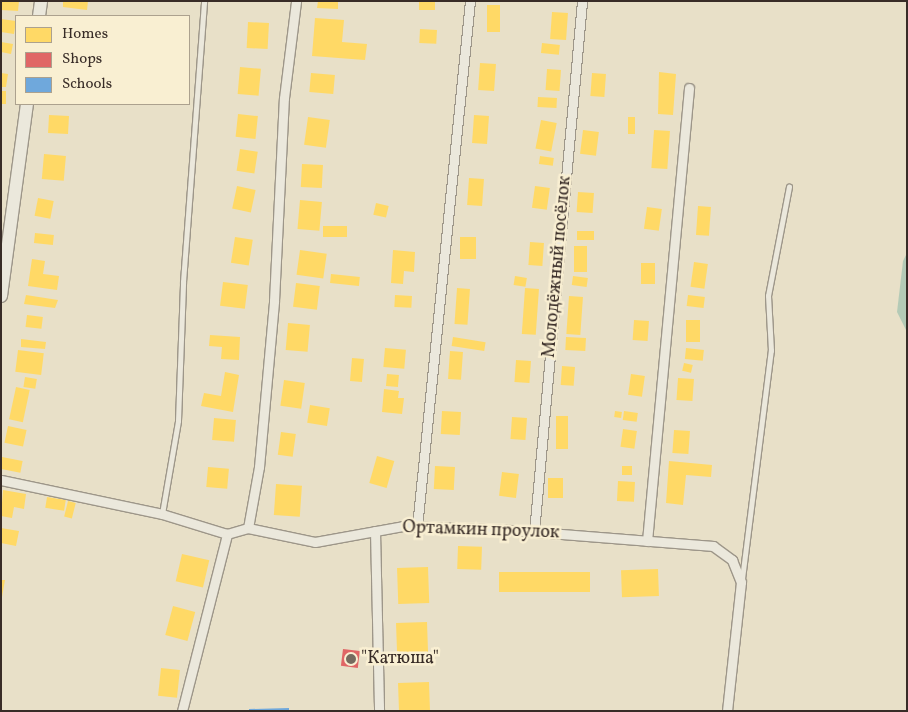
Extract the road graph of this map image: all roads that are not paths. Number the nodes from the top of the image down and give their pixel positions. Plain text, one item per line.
1 (41, 1) edge
2 (204, 1) edge
3 (296, 1) edge
4 (470, 1) edge
5 (582, 1) edge
6 (39, 15) edge
7 (689, 88) dead end
8 (27, 105) edge
9 (789, 187) dead end
10 (1, 296) edge
11 (1, 480) edge
12 (162, 514) junction
13 (417, 527) junction
14 (248, 528) junction
15 (375, 531) junction
16 (534, 532) junction
17 (227, 534) junction
18 (648, 541) junction
19 (741, 582) junction
20 (182, 711) edge
21 (379, 711) edge
22 (726, 711) edge

1 - 6 street
2 - 12 lane
3 - 14 street
4 - 13 street
5 - 16 street, Молодёжный посёлок
7 - 18 street
8 - 10 street
9 - 19 lane
11 - 12 street
12 - 17 street
13 - 15 street, Ортамкин проулок
13 - 16 street, Ортамкин проулок
14 - 15 street, Ортамкин проулок
14 - 17 street, Ортамкин проулок
15 - 21 street
16 - 18 street, Ортамкин проулок
17 - 20 street
18 - 19 street, Ортамкин проулок
19 - 22 street

